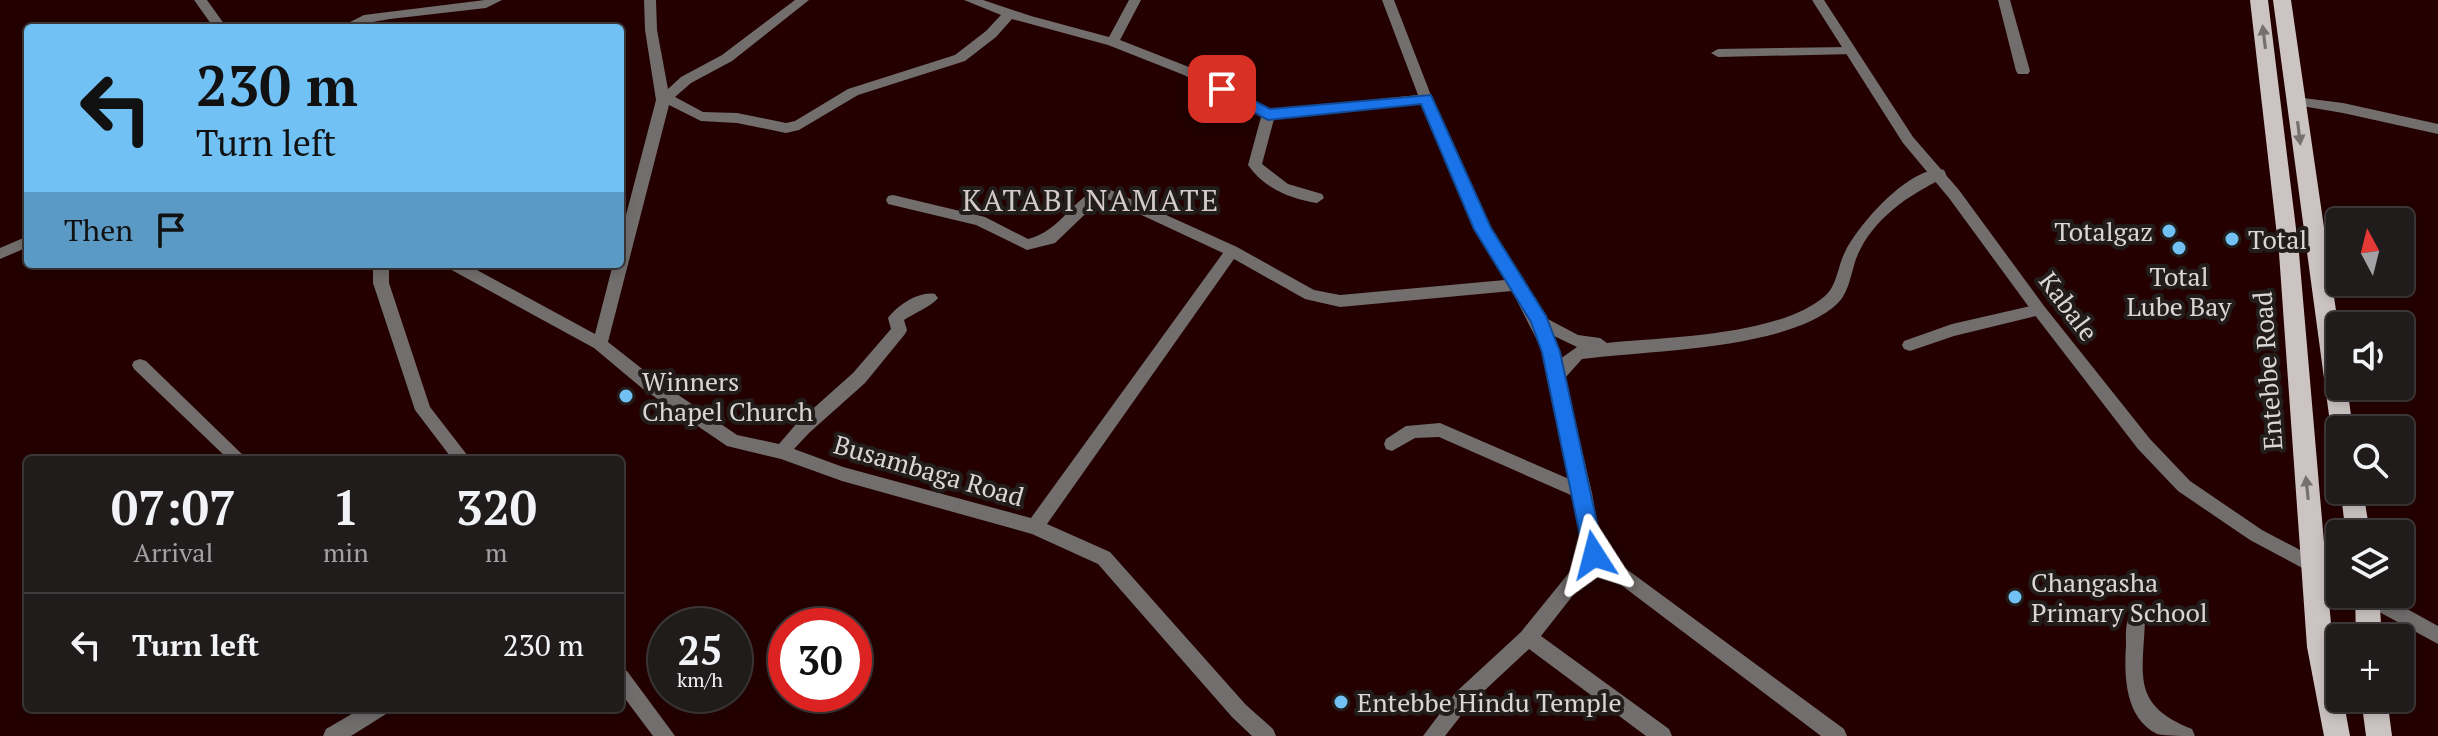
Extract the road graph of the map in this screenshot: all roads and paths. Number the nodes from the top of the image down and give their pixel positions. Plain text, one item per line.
1 (200, 0) edge
2 (496, 0) edge
3 (650, 0) edge
4 (803, 0) edge
5 (970, 0) edge
6 (1135, 0) edge
7 (1388, 0) edge
8 (1818, 0) edge
9 (2004, 0) edge
10 (2259, 0) edge
11 (2282, 0) edge
12 (1009, 14) junction
13 (218, 24) edge
14 (353, 24) edge
15 (1113, 42) junction
16 (1848, 51) junction
17 (1718, 53) dead end
18 (2023, 71) dead end
19 (665, 99) junction
20 (1426, 99) junction
21 (2295, 101) junction
22 (1268, 115) junction
23 (2438, 129) edge
24 (1939, 174) junction
25 (1317, 198) dead end
26 (893, 200) dead end
27 (24, 243) edge
28 (1232, 251) junction
29 (0, 254) edge
30 (624, 254) edge
31 (381, 268) edge
32 (460, 268) edge
33 (620, 268) edge
34 (1515, 285) junction
35 (930, 298) dead end
36 (2039, 310) junction
37 (1539, 321) junction
38 (600, 344) junction
39 (1620, 345) junction
40 (1910, 345) dead end
41 (140, 365) dead end
42 (1558, 375) junction
43 (2340, 416) edge
44 (1392, 444) dead end
45 (782, 452) junction
46 (236, 456) edge
47 (460, 456) edge
48 (1583, 493) junction
49 (1035, 527) junction
50 (1594, 555) junction
51 (2314, 566) junction
52 (2326, 572) edge
53 (2389, 608) edge
54 (2136, 620) dead end
55 (2438, 636) edge
56 (1528, 638) junction
57 (624, 682) edge
58 (372, 712) edge
59 (2376, 712) edge
60 (333, 736) edge
61 (665, 736) edge
62 (1266, 736) edge
63 (1433, 736) edge
64 (1662, 736) edge
65 (1837, 736) edge
66 (2185, 736) edge
67 (2337, 736) edge
68 (2379, 736) edge

1 - 13 street
2 - 14 street
3 - 19 street
4 - 19 street
5 - 12 street
6 - 15 street
7 - 20 street
8 - 16 street, Kabale
9 - 18 street
51 -> 10 highway, Entebbe Road
11 - 21 highway
12 - 15 street
12 - 19 street
15 - 22 street
16 - 17 street
16 - 24 street, Kabale
19 - 30 street
20 - 22 street
20 - 34 street
21 - 23 street
21 -> 43 highway
22 - 25 street
24 - 36 street, Kabale
24 - 39 street
26 - 28 street
27 - 29 street
28 - 34 street
28 - 49 street
31 - 47 street
32 - 38 street, Busambaga Road
33 - 38 street
34 - 37 street
35 - 45 street
36 - 40 street
36 - 51 street, Kabale
37 - 39 street
37 - 42 street
38 - 45 street, Busambaga Road
39 - 42 street
41 - 46 street
42 - 48 street
44 - 48 street
45 - 49 street, Busambaga Road
48 - 50 street
49 - 62 street, Busambaga Road
50 - 56 street
50 - 65 street
51 - 52 street, Kabale
51 - 67 highway, Entebbe Road
53 - 55 street
54 - 66 street
56 - 63 street
56 - 64 street
57 - 61 street
58 - 60 street
59 - 68 highway

